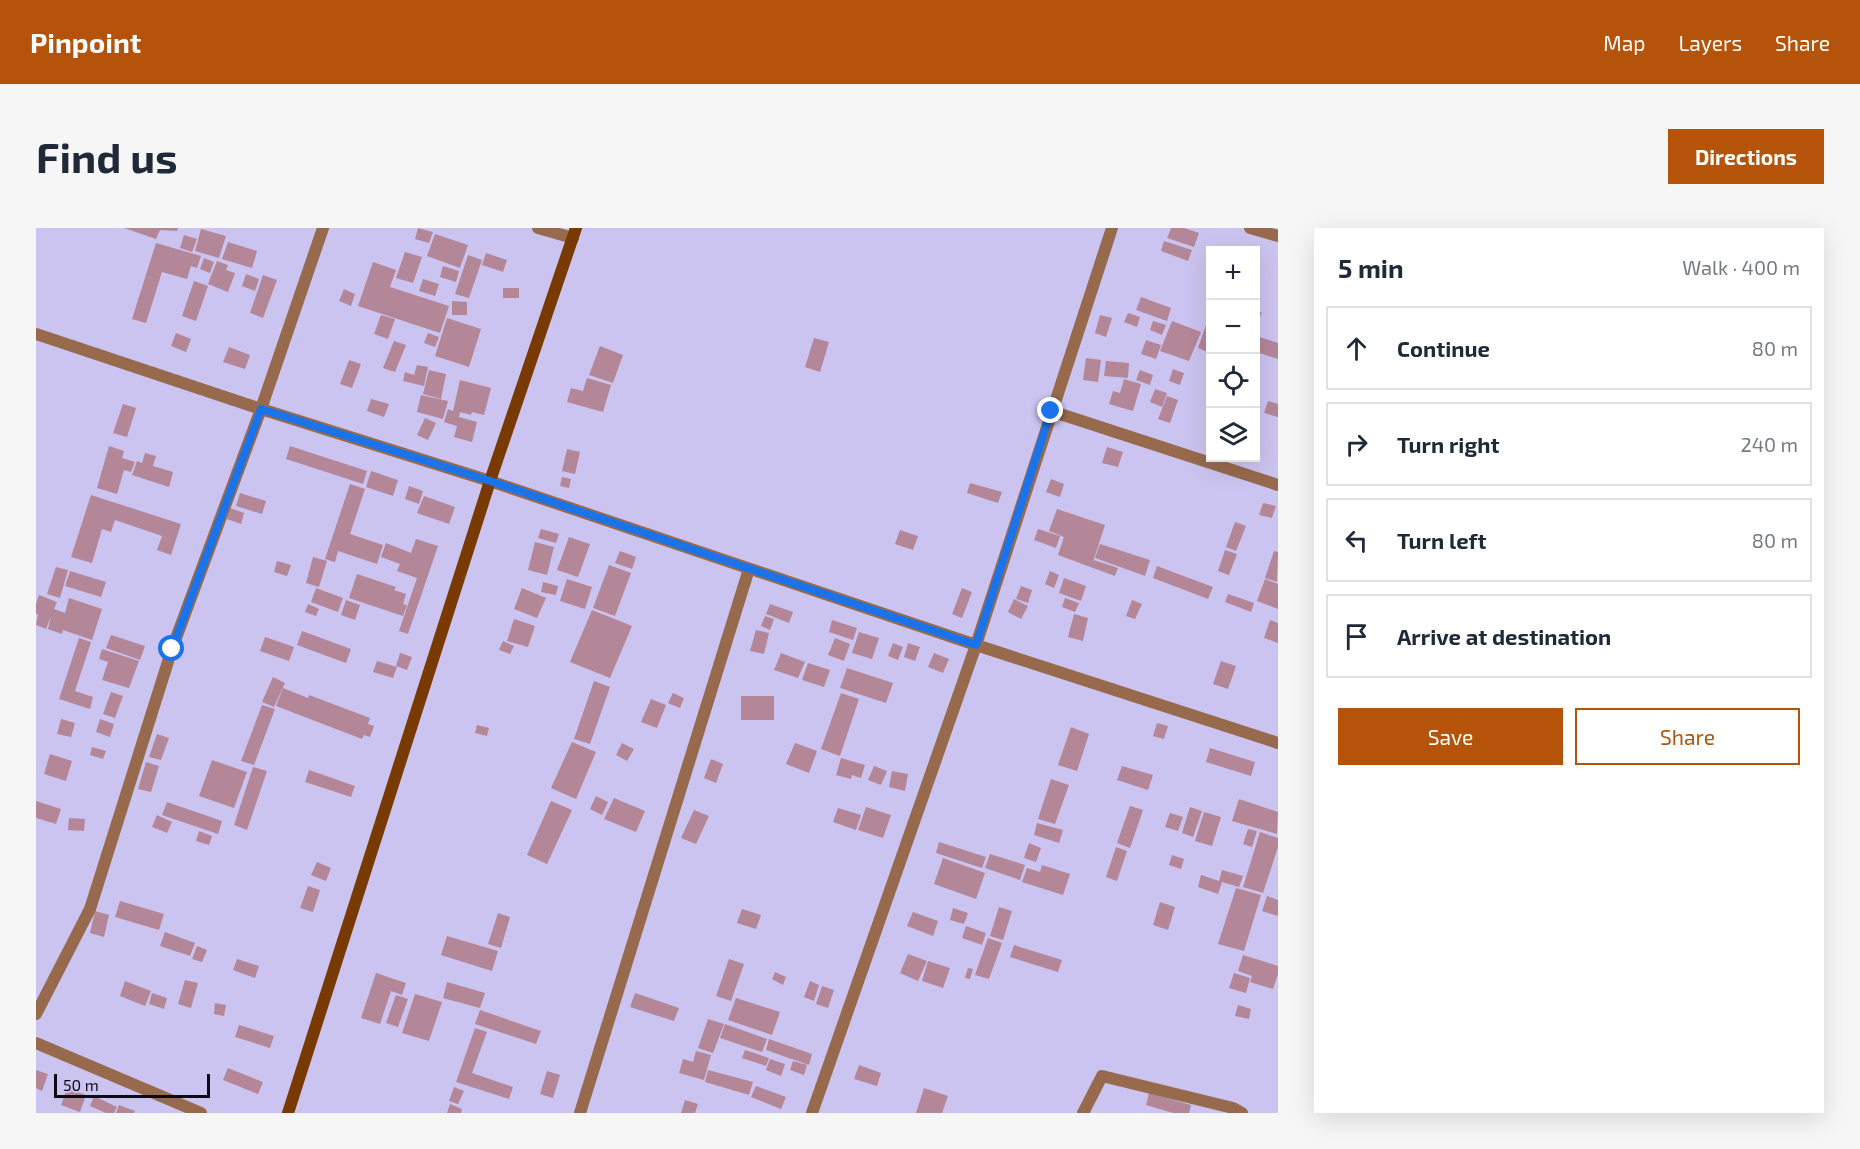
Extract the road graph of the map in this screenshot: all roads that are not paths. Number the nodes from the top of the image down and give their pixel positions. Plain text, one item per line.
1 (323, 228) edge
2 (538, 228) edge
3 (1112, 228) edge
4 (1250, 228) edge
5 (575, 233) edge
6 (1278, 236) edge
7 (36, 334) edge
8 (261, 409) junction
9 (1051, 411) junction
10 (490, 481) junction
11 (1278, 485) edge
12 (749, 569) junction
13 (976, 645) junction
14 (1278, 743) edge
15 (36, 1014) edge
16 (36, 1043) edge
17 (201, 1113) edge
18 (288, 1113) edge
19 (580, 1113) edge
20 (812, 1113) edge
21 (1083, 1113) edge
22 (1242, 1113) edge

1 - 8 street
2 - 5 street
3 - 9 street
4 - 6 street
5 - 10 street
7 - 8 street
8 - 10 street
8 - 15 street
9 - 11 street
9 - 13 street
10 - 12 street
10 - 18 street
12 - 13 street
12 - 19 street
13 - 14 street
13 - 20 street
16 - 17 street
21 - 22 street

